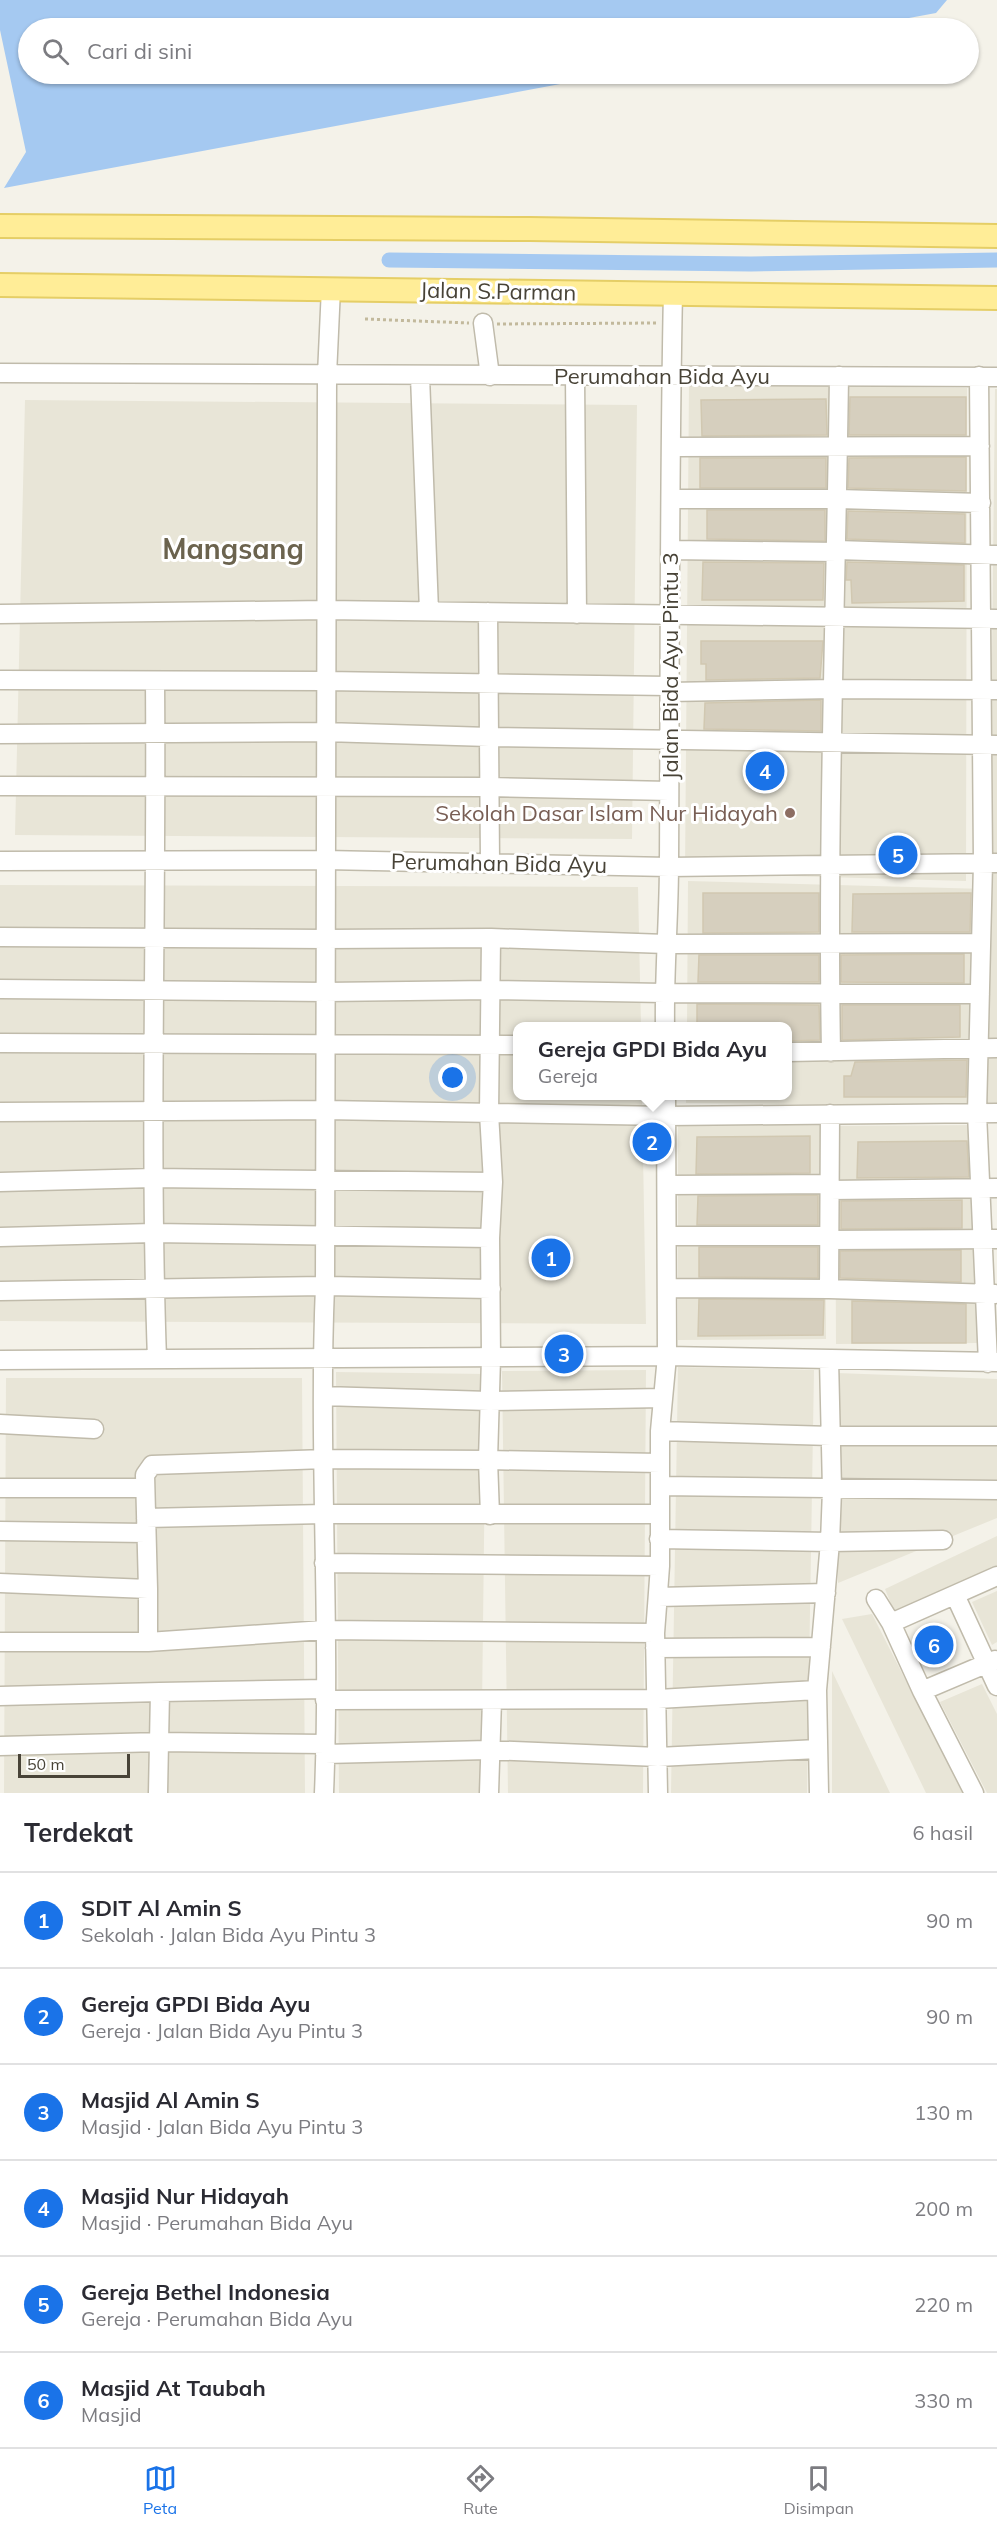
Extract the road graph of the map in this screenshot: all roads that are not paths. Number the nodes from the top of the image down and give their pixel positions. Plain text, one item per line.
1 (0, 226) edge
2 (997, 236) edge
3 (0, 285) edge
4 (331, 288) junction
5 (673, 292) junction
6 (997, 298) edge
7 (483, 323) road end
8 (0, 373) edge
9 (327, 375) junction
10 (420, 376) junction
11 (490, 376) junction
12 (575, 376) junction
13 (839, 376) junction
14 (988, 376) edge
15 (671, 377) junction
16 (838, 446) junction
17 (672, 447) junction
18 (986, 450) edge
19 (672, 499) junction
20 (838, 499) junction
21 (986, 505) edge
22 (670, 550) junction
23 (837, 551) junction
24 (989, 555) edge
25 (326, 610) junction
26 (429, 611) junction
27 (488, 612) junction
28 (0, 614) edge
29 (577, 614) junction
30 (668, 615) junction
31 (836, 617) junction
32 (990, 619) edge
33 (0, 680) edge
34 (326, 681) junction
35 (155, 682) junction
36 (489, 684) junction
37 (669, 689) junction
38 (834, 689) junction
39 (990, 690) edge
40 (325, 732) junction
41 (0, 734) edge
42 (155, 734) junction
43 (489, 737) junction
44 (669, 738) junction
45 (833, 742) junction
46 (990, 745) edge
47 (0, 786) edge
48 (156, 787) junction
49 (325, 787) junction
50 (489, 787) junction
51 (669, 791) junction
52 (990, 797) edge
53 (156, 860) junction
54 (325, 860) junction
55 (0, 861) edge
56 (490, 862) junction
57 (990, 863) edge
58 (829, 864) junction
59 (669, 867) junction
60 (0, 937) edge
61 (155, 937) junction
62 (491, 938) junction
63 (325, 939) junction
64 (829, 942) junction
65 (666, 944) junction
66 (986, 946) edge
67 (0, 989) edge
68 (491, 990) junction
69 (155, 991) junction
70 (325, 992) junction
71 (664, 993) junction
72 (830, 995) junction
73 (985, 996) edge
74 (665, 1022) edge
75 (0, 1043) edge
76 (154, 1044) junction
77 (325, 1045) junction
78 (490, 1045) junction
79 (513, 1045) edge
80 (978, 1048) junction
81 (997, 1048) edge
82 (792, 1052) edge
83 (831, 1052) junction
84 (666, 1100) edge
85 (325, 1110) junction
86 (153, 1111) junction
87 (0, 1112) edge
88 (489, 1113) junction
89 (977, 1113) junction
90 (997, 1113) edge
91 (830, 1114) junction
92 (666, 1116) junction
93 (153, 1178) junction
94 (324, 1180) junction
95 (0, 1182) edge
96 (493, 1182) junction
97 (667, 1185) junction
98 (830, 1187) junction
99 (989, 1188) edge
100 (153, 1233) junction
101 (324, 1234) junction
102 (667, 1236) junction
103 (0, 1237) edge
104 (490, 1238) junction
105 (830, 1238) junction
106 (990, 1239) edge
107 (325, 1286) junction
108 (667, 1288) junction
109 (154, 1289) junction
110 (490, 1289) junction
111 (829, 1289) junction
112 (0, 1291) edge
113 (991, 1294) edge
114 (667, 1356) junction
115 (491, 1358) junction
116 (157, 1359) junction
117 (829, 1359) junction
118 (0, 1360) edge
119 (322, 1360) junction
120 (992, 1363) edge
121 (323, 1396) junction
122 (663, 1398) junction
123 (489, 1401) junction
124 (0, 1424) edge
125 (94, 1429) dead end
126 (660, 1431) junction
127 (831, 1436) junction
128 (997, 1436) edge
129 (325, 1459) junction
130 (488, 1460) junction
131 (660, 1463) junction
132 (660, 1486) junction
133 (0, 1488) edge
134 (145, 1488) junction
135 (832, 1490) junction
136 (997, 1490) edge
137 (324, 1514) junction
138 (659, 1514) junction
139 (490, 1515) junction
140 (146, 1525) junction
141 (0, 1531) edge
142 (659, 1539) junction
143 (943, 1540) dead end
144 (830, 1542) junction
145 (324, 1563) junction
146 (660, 1566) junction
147 (997, 1576) edge
148 (0, 1583) edge
149 (148, 1589) junction
150 (826, 1593) junction
151 (955, 1595) junction
152 (658, 1597) junction
153 (876, 1599) dead end
154 (891, 1623) junction
155 (324, 1630) junction
156 (655, 1641) junction
157 (0, 1642) edge
158 (148, 1642) junction
159 (821, 1647) junction
160 (992, 1661) edge
161 (997, 1686) edge
162 (817, 1690) junction
163 (922, 1691) junction
164 (160, 1692) junction
165 (326, 1695) junction
166 (0, 1696) edge
167 (657, 1699) junction
168 (492, 1700) junction
169 (160, 1742) junction
170 (0, 1746) edge
171 (325, 1749) junction
172 (818, 1749) junction
173 (488, 1750) junction
174 (658, 1756) junction
175 (158, 1793) edge
176 (324, 1793) edge
177 (489, 1793) edge
178 (658, 1793) edge
179 (819, 1793) edge
180 (974, 1793) edge

1 - 2 main road
3 - 4 main road, Jalan S.Parman
4 - 5 main road, Jalan S.Parman
4 - 9 street
5 - 6 main road, Jalan S.Parman
5 - 15 street, Jalan Bida Ayu Pintu 3
7 - 11 street
8 - 9 street, Perumahan Bida Ayu
9 - 10 street, Perumahan Bida Ayu
9 - 25 street
10 - 11 street, Perumahan Bida Ayu
10 - 26 street
11 - 12 street, Perumahan Bida Ayu
12 - 15 street, Perumahan Bida Ayu
12 - 29 street
13 - 14 street, Perumahan Bida Ayu
13 - 15 street, Perumahan Bida Ayu
13 - 16 street
14 - 18 street
15 - 17 street, Jalan Bida Ayu Pintu 3
16 - 17 street
16 - 18 street
16 - 20 street
17 - 19 street, Jalan Bida Ayu Pintu 3
18 - 21 street
19 - 20 street
19 - 22 street, Jalan Bida Ayu Pintu 3
20 - 21 street
20 - 23 street
21 - 24 street
22 - 23 street
22 - 30 street, Jalan Bida Ayu Pintu 3
23 - 24 street
23 - 31 street
24 - 32 street
25 - 26 street
25 - 28 street
25 - 34 street
26 - 27 street
27 - 29 street
27 - 36 street
29 - 30 street
30 - 31 street
30 - 37 street, Jalan Bida Ayu Pintu 3
31 - 32 street
31 - 38 street
32 - 39 street
33 - 35 street
34 - 35 street
34 - 36 street
34 - 40 street
35 - 42 street
36 - 37 street
36 - 43 street
37 - 38 street
37 - 44 street, Jalan Bida Ayu Pintu 3
38 - 39 street
38 - 45 street
39 - 46 street
40 - 42 street
40 - 43 street
40 - 49 street
41 - 42 street
42 - 48 street
43 - 44 street
43 - 50 street
44 - 45 street
44 - 51 street, Jalan Bida Ayu Pintu 3
45 - 46 street
45 - 58 street
46 - 52 street
47 - 48 street
48 - 49 street
48 - 53 street
49 - 50 street
49 - 54 street
50 - 51 street
50 - 56 street
51 - 59 street, Jalan Bida Ayu Pintu 3
52 - 57 street
53 - 54 street, Perumahan Bida Ayu
53 - 55 street, Perumahan Bida Ayu
53 - 61 street
54 - 56 street, Perumahan Bida Ayu
54 - 63 street
56 - 59 street, Perumahan Bida Ayu
57 - 58 street, Perumahan Bida Ayu
57 - 66 street
58 - 59 street, Perumahan Bida Ayu
58 - 64 street
59 - 65 street, Jalan Bida Ayu Pintu 3
60 - 61 street
61 - 63 street
61 - 69 street
62 - 63 street
62 - 65 street
62 - 68 street
63 - 70 street
64 - 65 street
64 - 66 street
64 - 72 street
65 - 71 street, Jalan Bida Ayu Pintu 3
66 - 73 street
67 - 69 street
68 - 70 street
68 - 71 street
68 - 78 street
69 - 70 street
69 - 76 street
70 - 77 street
71 - 72 street
71 - 74 street, Jalan Bida Ayu Pintu 3
72 - 73 street
72 - 83 street
73 - 80 street
75 - 76 street
76 - 77 street
76 - 86 street
77 - 78 street
77 - 85 street
78 - 79 street
78 - 88 street
80 - 81 street
80 - 83 street
80 - 89 street
82 - 83 street
84 - 92 street
85 - 86 street
85 - 88 street
85 - 94 street
86 - 87 street
86 - 93 street
88 - 92 street
88 - 96 street
89 - 90 street
89 - 91 street
89 - 99 street
91 - 92 street
91 - 98 street
92 - 97 street
93 - 94 street
93 - 95 street
93 - 100 street
94 - 96 street
94 - 101 street
96 - 104 street
97 - 98 street
97 - 102 street
98 - 99 street
98 - 105 street
99 - 106 street
100 - 101 street
100 - 103 street
100 - 109 street
101 - 104 street
101 - 107 street
102 - 105 street
102 - 108 street
104 - 110 street
105 - 106 street
105 - 111 street
106 - 113 street
107 - 109 street
107 - 110 street
107 - 119 street
108 - 111 street
108 - 114 street
109 - 112 street
109 - 116 street
110 - 115 street
111 - 113 street
113 - 120 street
114 - 115 street
114 - 117 street
114 - 122 street
115 - 119 street
115 - 123 street
116 - 118 street
116 - 119 street
117 - 120 street
117 - 127 street
119 - 121 street
121 - 123 street
121 - 129 street
122 - 123 street
122 - 126 street
123 - 130 street
124 - 125 street
126 - 127 street
126 - 131 street
127 - 128 street
127 - 135 street
129 - 130 street
129 - 134 street
129 - 137 street
130 - 131 street
130 - 139 street
131 - 132 street
132 - 135 street
132 - 138 street
133 - 134 street
134 - 140 street
135 - 136 street
135 - 144 street
137 - 139 street
137 - 140 street
137 - 145 street
138 - 139 street
138 - 142 street
140 - 141 street
140 - 149 street
142 - 144 street
142 - 146 street
143 - 144 street
144 - 150 street
145 - 146 street
145 - 155 street
146 - 152 street
147 - 151 street
148 - 149 street
149 - 158 street
150 - 152 street
150 - 159 street
151 - 154 street
151 - 160 street
152 - 156 street
153 - 154 street
154 - 163 street
155 - 156 street
155 - 158 street
155 - 165 street
156 - 159 street
156 - 167 street
157 - 158 street
159 - 162 street
160 - 161 street
160 - 163 street
162 - 167 street
162 - 172 street
163 - 180 street
164 - 165 street
164 - 166 street
164 - 169 street
165 - 168 street
165 - 171 street
167 - 168 street
167 - 174 street
168 - 173 street
169 - 170 street
169 - 171 street
169 - 175 street
171 - 173 street
171 - 176 street
172 - 174 street
172 - 179 street
173 - 174 street
173 - 177 street
174 - 178 street

